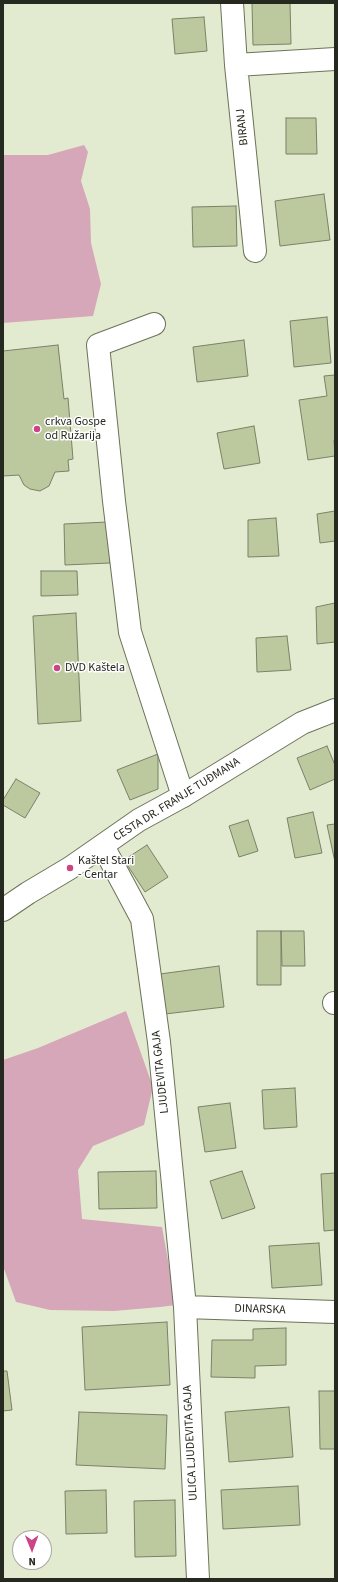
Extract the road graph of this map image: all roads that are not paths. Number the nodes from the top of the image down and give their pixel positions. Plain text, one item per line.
1 (232, 3) edge
2 (335, 59) edge
3 (236, 65) junction
4 (255, 251) dead end
5 (154, 324) dead end
6 (335, 710) edge
7 (183, 796) junction
8 (104, 846) junction
9 (3, 910) edge
10 (185, 1307) junction
11 (335, 1312) edge
12 (198, 1579) edge

1 - 3 street, BIRANJ
2 - 3 street
3 - 4 street, BIRANJ
5 - 7 street
6 - 7 street, CESTA DR. FRANJE TUĐMANA
7 - 8 street, CESTA DR. FRANJE TUĐMANA
8 - 9 street, CESTA DR. FRANJE TUĐMANA
8 - 10 street, LJUDEVITA GAJA
10 - 11 street, DINARSKA
10 - 12 street, ULICA LJUDEVITA GAJA

